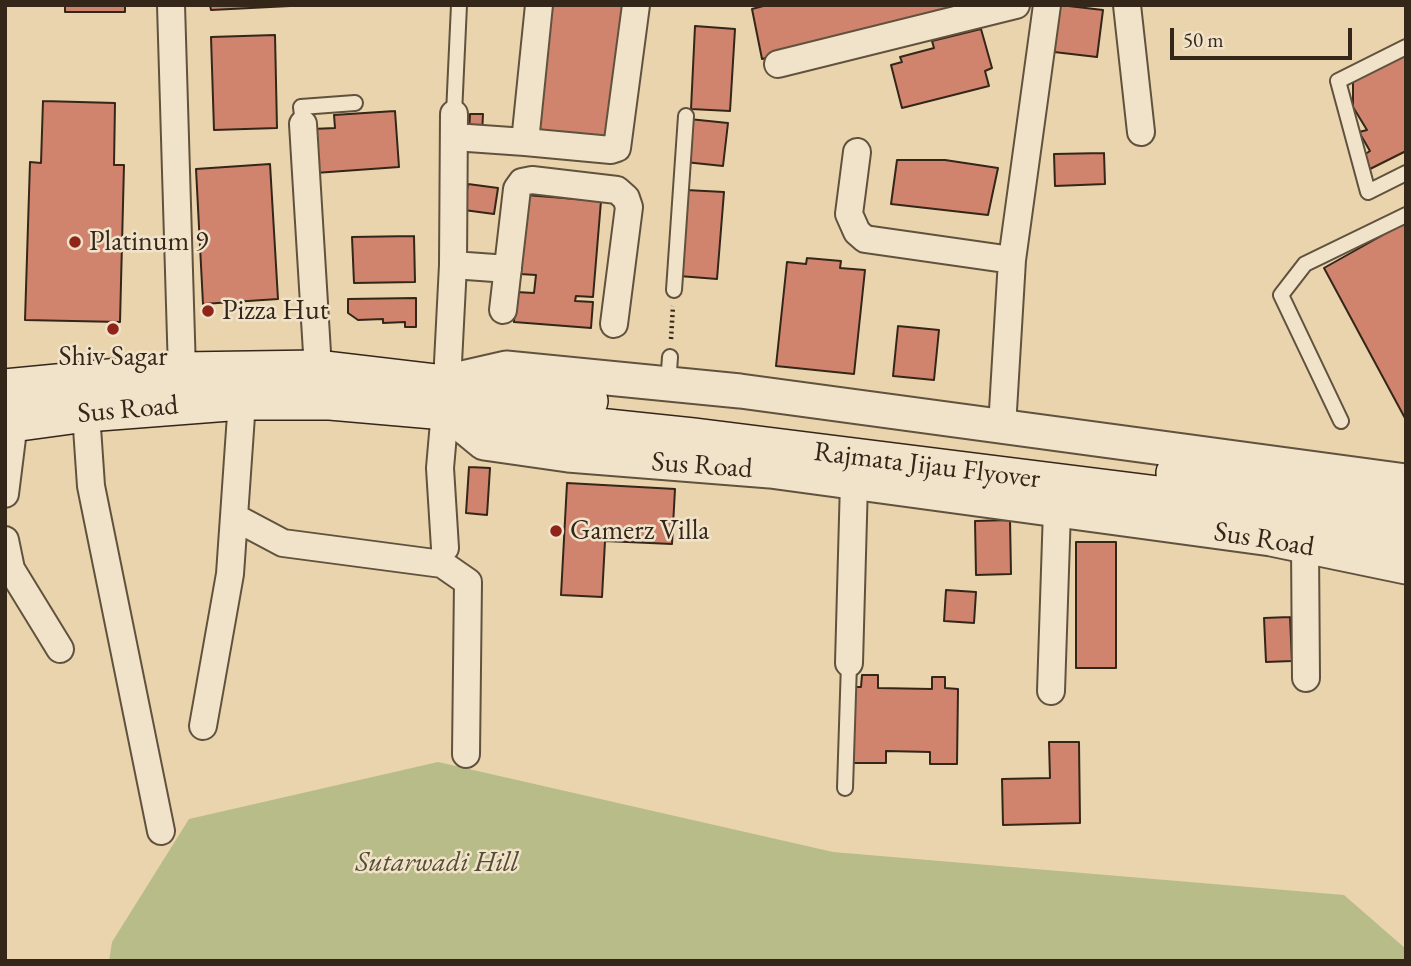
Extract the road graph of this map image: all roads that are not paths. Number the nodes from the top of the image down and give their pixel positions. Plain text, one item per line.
1 (171, 5) edge
2 (459, 5) edge
3 (539, 5) edge
4 (636, 5) edge
5 (1016, 5) edge
6 (1047, 5) edge
7 (1127, 5) edge
8 (1406, 47) edge
9 (778, 64) dead end
10 (355, 103) dead end
11 (686, 117) dead end
12 (303, 124) joint
13 (454, 125) junction
14 (1141, 132) dead end
15 (525, 142) junction
16 (857, 152) dead end
17 (1406, 173) edge
18 (1406, 215) edge
19 (1012, 260) junction
20 (453, 265) junction
21 (508, 269) junction
22 (674, 289) road end
23 (503, 310) dead end
24 (614, 324) dead end
25 (318, 369) junction
26 (181, 371) junction
27 (129, 392) junction
28 (446, 396) junction
29 (242, 401) junction
30 (8, 411) edge
31 (86, 413) junction
32 (1340, 421) dead end
33 (1002, 427) junction
34 (1406, 481) edge
35 (854, 482) junction
36 (5, 494) edge
37 (1057, 510) junction
38 (1406, 515) edge
39 (234, 517) junction
40 (5, 540) edge
41 (1406, 542) edge
42 (1305, 545) junction
43 (445, 548) dead end
44 (1406, 567) edge
45 (60, 649) dead end
46 (849, 663) joint
47 (1306, 678) dead end
48 (1051, 691) dead end
49 (203, 726) dead end
50 (466, 754) dead end
51 (845, 788) dead end
52 (161, 831) dead end

1 - 26 street
2 - 13 lane
3 - 15 street
4 - 15 street
5 - 9 street
6 - 19 street
7 - 14 street
8 - 17 lane
10 - 12 lane
11 - 22 lane
12 - 25 street
13 - 15 street
13 - 20 street
16 - 19 street
18 - 32 lane
19 - 33 street
20 - 21 street
20 - 28 street
21 - 23 street
21 - 24 street
25 - 26 main road, Sus Road
25 - 28 main road, Sus Road
26 - 27 main road, Sus Road
27 - 29 main road, Sus Road
27 - 30 main road, Sus Road
27 - 31 main road, Sus Road
28 - 29 main road, Sus Road
28 - 33 street, Sus Road
28 - 35 street, Sus Road
28 - 38 main road, Rajmata Jijau Flyover
28 - 41 main road, Rajmata Jijau Flyover
28 - 43 street
29 - 39 street
30 - 31 main road, Sus Road
30 - 36 street
31 - 52 street
33 - 34 street, Sus Road
35 - 37 street, Sus Road
35 - 46 street
37 - 42 street, Sus Road
37 - 48 street
39 - 49 street
39 - 50 street
40 - 45 street
42 - 44 street, Sus Road
42 - 47 street
46 - 51 lane

